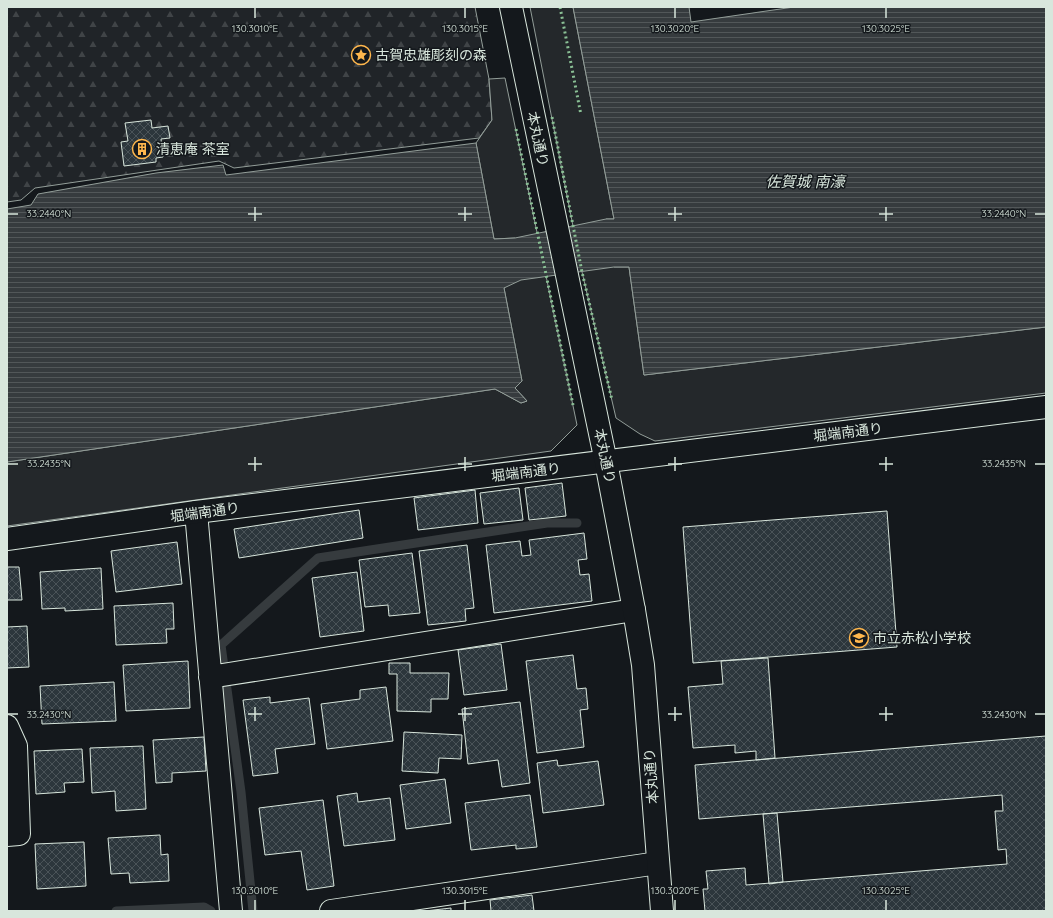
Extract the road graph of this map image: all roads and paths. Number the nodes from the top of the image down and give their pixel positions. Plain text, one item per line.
1 (511, 7) edge
2 (1046, 407) edge
3 (606, 462) junction
4 (196, 512) junction
5 (7, 540) edge
6 (634, 610) junction
7 (210, 677) junction
8 (7, 726) edge
9 (7, 835) edge
10 (658, 863) junction
11 (231, 911) edge
12 (331, 911) edge
13 (662, 911) edge

1 - 3 street, 本丸通り
2 - 3 street, 堀端南通り
3 - 4 street, 堀端南通り
3 - 6 street, 本丸通り
4 - 5 street, 堀端南通り
4 - 7 street
6 - 7 street
6 - 10 street, 本丸通り
7 - 11 street
8 - 9 street
10 - 12 street
10 - 13 street, 本丸通り

